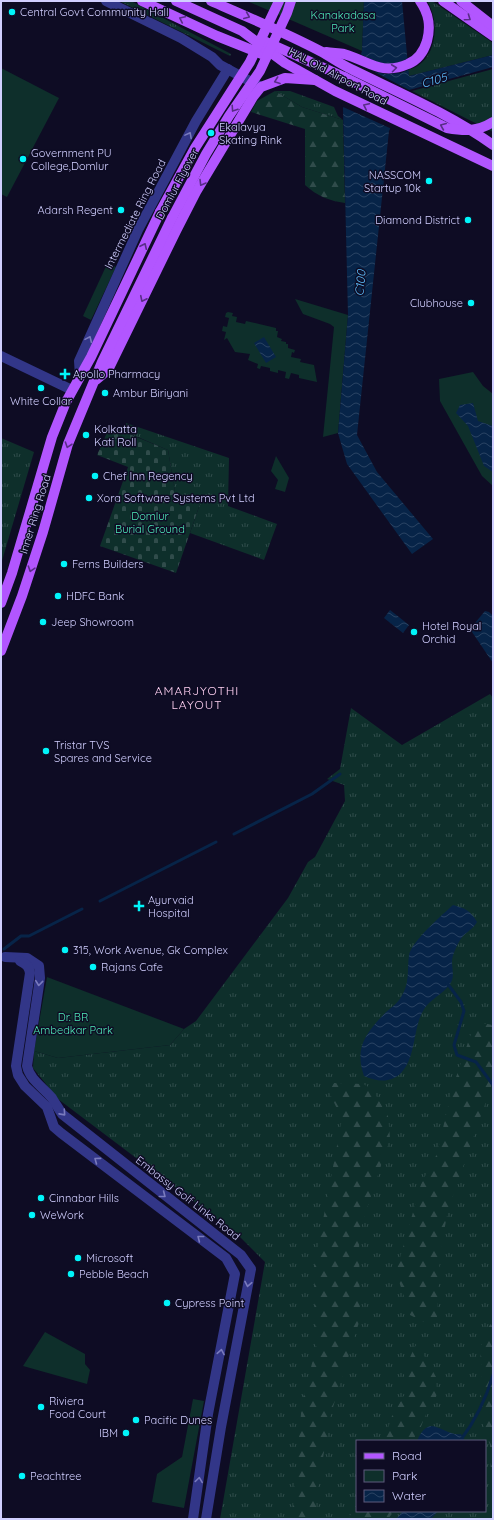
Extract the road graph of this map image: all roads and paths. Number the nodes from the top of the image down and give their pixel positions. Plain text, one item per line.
1 (106, 1) edge
2 (142, 1) edge
3 (176, 1) edge
4 (211, 1) edge
5 (279, 1) edge
6 (291, 1) edge
7 (420, 1) edge
8 (443, 1) edge
9 (461, 1) edge
10 (493, 26) edge
11 (242, 31) junction
12 (493, 36) edge
13 (322, 52) junction
14 (285, 63) junction
15 (228, 70) junction
16 (315, 80) junction
17 (261, 87) junction
18 (493, 122) edge
19 (493, 145) edge
20 (493, 166) edge
21 (1, 356) edge
22 (80, 376) junction
23 (92, 384) junction
24 (72, 390) junction
25 (1, 603) edge
26 (1, 652) edge
27 (3, 956) edge
28 (34, 967) junction
29 (51, 1097) junction
30 (47, 1107) junction
31 (193, 1519) edge
32 (206, 1519) edge

1 - 15 street
14 -> 2 main road
3 - 11 main road, HAL Old Airport Road
4 -> 13 main road, HAL Old Airport Road
22 -> 5 main road, Domlur Flyover, bridge
6 -> 23 main road, Domlur Flyover, bridge
13 -> 7 main road
8 -> 12 main road
9 - 10 main road
11 - 14 main road, HAL Old Airport Road
18 -> 11 main road, bridge
13 - 19 main road, HAL Old Airport Road
14 - 16 main road, HAL Old Airport Road
15 - 17 street
22 -> 15 street, Intermediate Ring Road
16 -> 17 main road
20 -> 16 main road, HAL Old Airport Road
17 -> 23 main road
21 - 24 street
22 - 24 main road, Inner Ring Road
23 -> 26 main road, Inner Ring Road
24 - 25 main road, Inner Ring Road
27 - 28 street
28 -> 29 street, Embassy Golf Links Road
28 - 30 street
29 - 30 street
29 -> 32 street, Embassy Golf Links Road
31 -> 30 street

